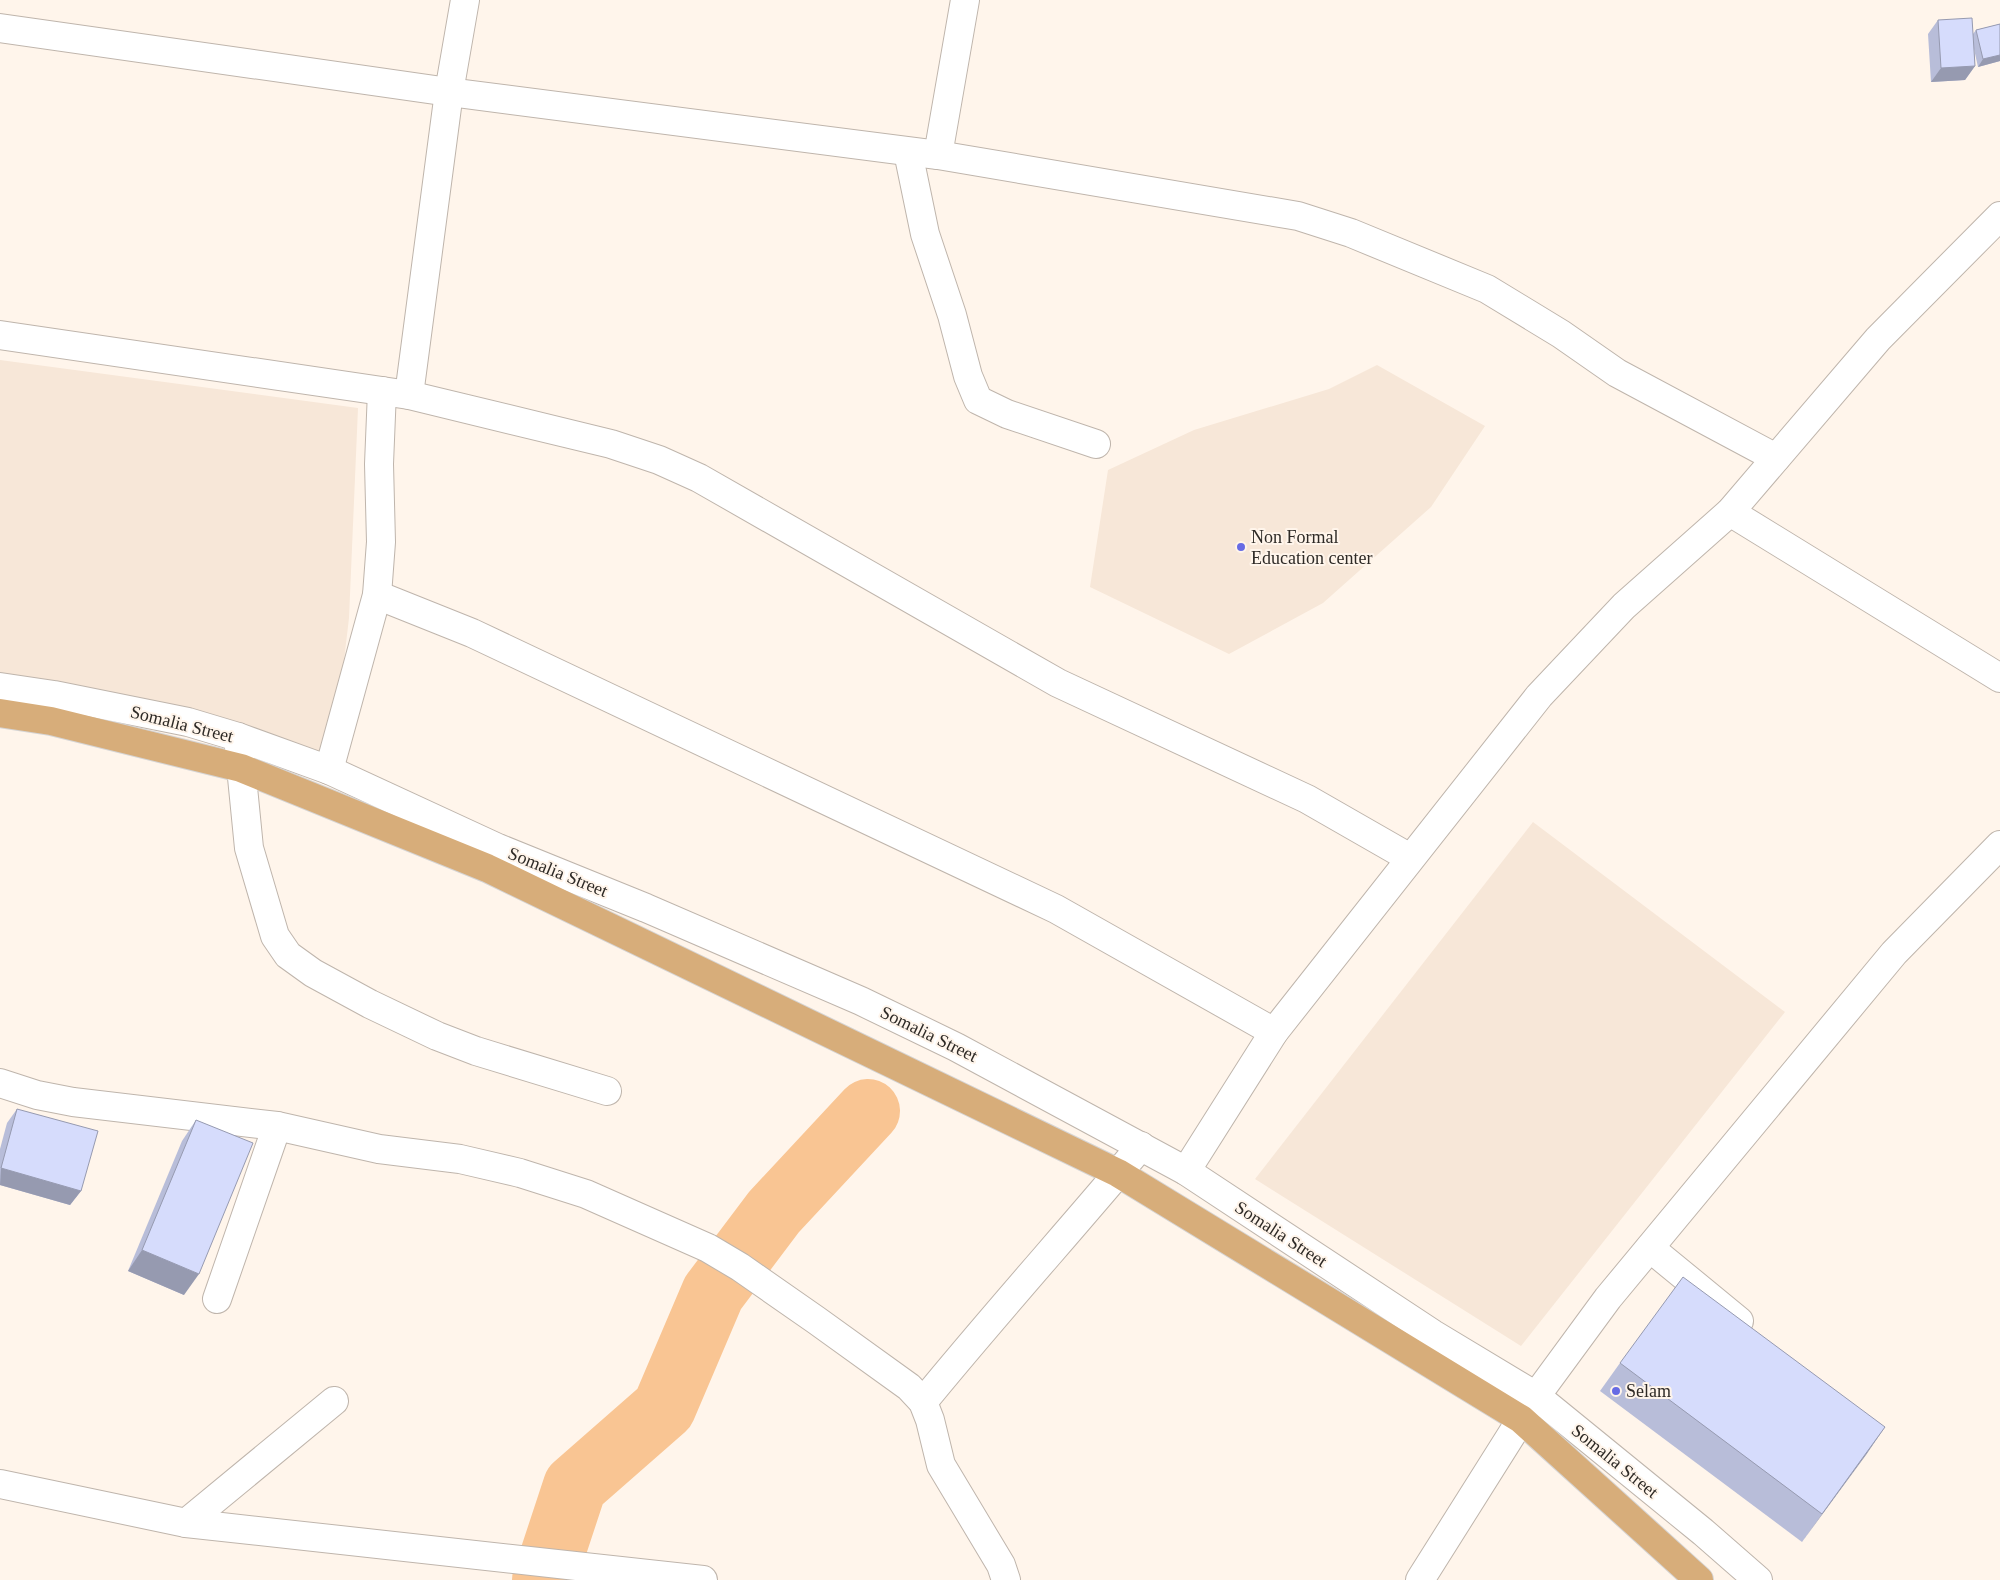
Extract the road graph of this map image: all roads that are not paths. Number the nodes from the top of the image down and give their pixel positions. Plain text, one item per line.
1 (465, 0) edge
2 (965, 0) edge
3 (0, 28) edge
4 (449, 92) junction
5 (908, 152) junction
6 (938, 155) junction
7 (2000, 216) edge
8 (0, 335) edge
9 (382, 391) junction
10 (409, 395) junction
11 (1096, 444) dead end
12 (1776, 458) junction
13 (1730, 512) junction
14 (377, 594) junction
15 (2000, 678) edge
16 (0, 687) edge
17 (0, 713) edge
18 (238, 737) junction
19 (241, 768) junction
20 (330, 770) junction
21 (2000, 845) edge
22 (1410, 858) junction
23 (1274, 1032) junction
24 (0, 1083) edge
25 (607, 1091) dead end
26 (277, 1126) junction
27 (1141, 1146) junction
28 (1186, 1171) junction
29 (1118, 1173) junction
30 (1650, 1248) junction
31 (217, 1298) dead end
32 (1756, 1335) edge
33 (1536, 1396) junction
34 (334, 1401) dead end
35 (923, 1402) junction
36 (1521, 1419) junction
37 (0, 1484) edge
38 (186, 1523) junction
39 (702, 1580) edge
40 (1006, 1580) edge
41 (1420, 1580) edge
42 (1699, 1580) edge
43 (1758, 1580) edge

1 - 4 street
2 - 6 street
3 - 4 street
4 - 5 street
4 - 10 street
5 - 6 street
5 - 11 street
6 - 12 street
7 - 12 street
8 - 9 street
9 - 10 street
9 - 14 street
10 - 22 street
12 - 13 street
13 - 15 street
13 - 22 street
14 - 20 street
14 - 23 street
16 - 18 street, Somalia Street
17 - 19 main road
18 - 19 street
18 - 20 street, Somalia Street
19 - 25 street
19 - 29 main road
20 - 27 street, Somalia Street
21 - 30 street
22 - 23 street
23 - 28 street
24 - 26 street
26 - 31 street
26 - 35 street
27 - 28 street, Somalia Street
27 - 29 street
28 - 33 street, Somalia Street
29 - 35 street
29 - 36 main road
30 - 32 street
30 - 33 street
33 - 36 street
33 - 43 street, Somalia Street
34 - 38 street
35 - 40 street
36 - 41 street
36 - 42 main road
37 - 38 street
38 - 39 street

